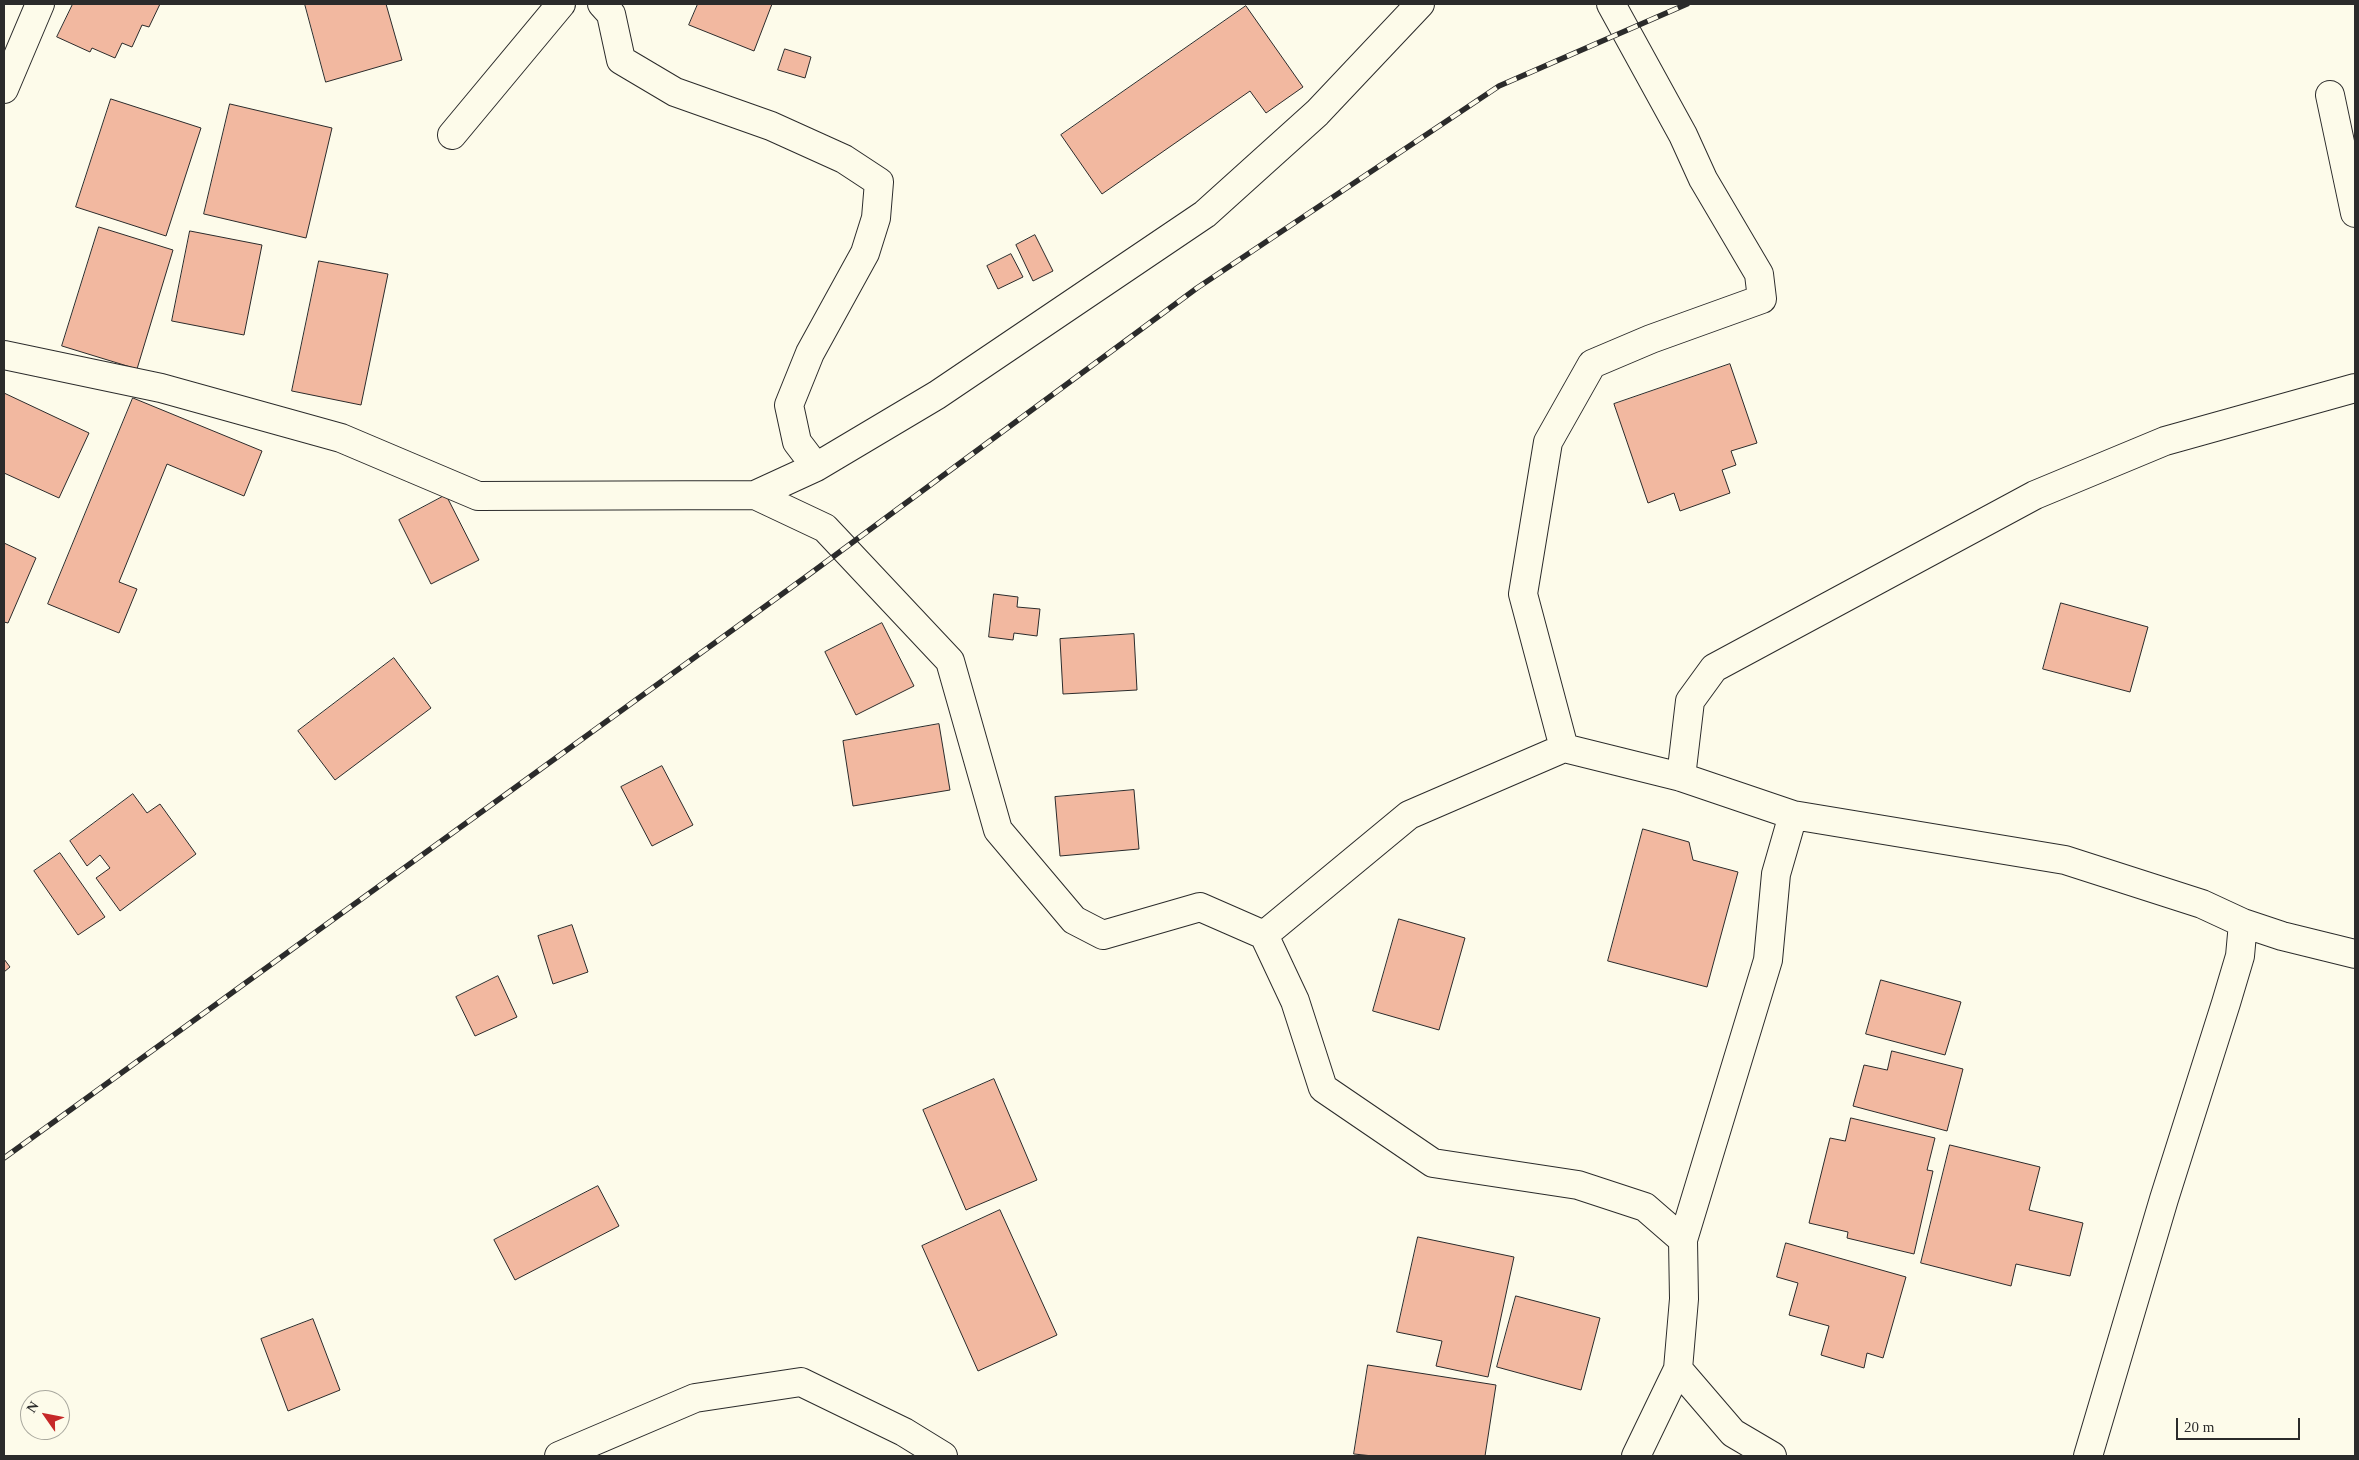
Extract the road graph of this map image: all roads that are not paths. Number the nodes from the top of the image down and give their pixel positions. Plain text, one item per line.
1 (40, 4) edge
2 (562, 4) edge
3 (602, 4) edge
4 (1420, 4) edge
5 (1611, 4) edge
6 (4, 89) edge
7 (2330, 95) dead end
8 (452, 135) dead end
9 (2355, 213) edge
10 (4, 355) edge
11 (2355, 388) edge
12 (816, 467) junction
13 (755, 495) junction
14 (1564, 748) junction
15 (1681, 777) junction
16 (1793, 815) junction
17 (2243, 923) junction
18 (1264, 935) junction
19 (2355, 954) edge
20 (1683, 1240) junction
21 (1678, 1369) junction
22 (559, 1456) edge
23 (943, 1456) edge
24 (1636, 1456) edge
25 (1772, 1456) edge
26 (2088, 1456) edge

1 - 6 street
2 - 8 street
3 - 12 street
4 - 12 street
5 - 14 street
7 - 9 street
10 - 13 street
11 - 15 street
12 - 13 street
13 - 18 street
14 - 15 street
14 - 18 street
15 - 16 street
16 - 17 street
16 - 20 street
17 - 19 street
17 - 26 street
18 - 20 street
20 - 21 street
21 - 24 street
21 - 25 street
22 - 23 street

